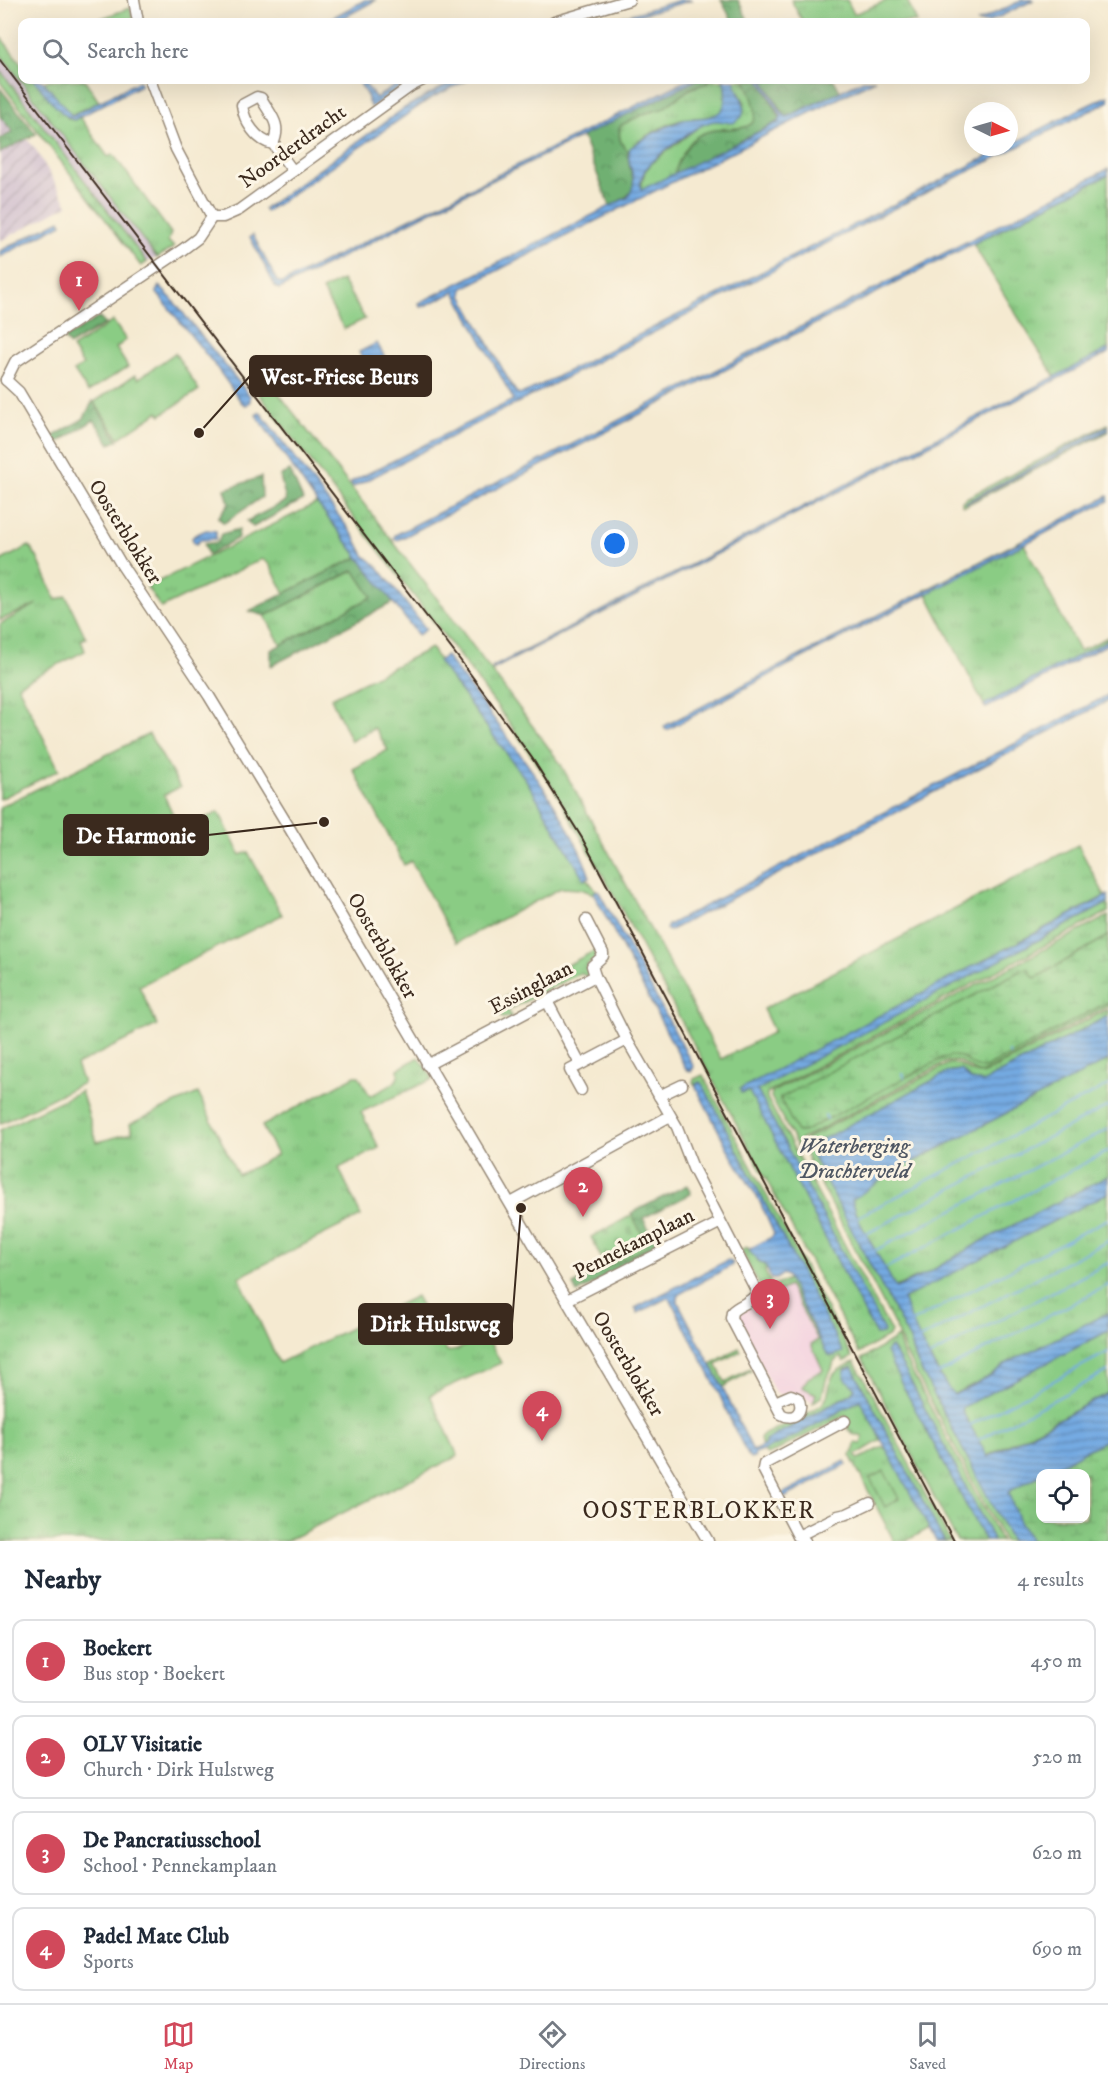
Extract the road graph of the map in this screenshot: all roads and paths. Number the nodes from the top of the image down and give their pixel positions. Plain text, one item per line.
1 (134, 0) edge
2 (628, 0) edge
3 (137, 18) edge
4 (567, 18) edge
5 (152, 84) edge
6 (415, 84) edge
7 (273, 144) dead end
8 (292, 171) junction
9 (212, 217) junction
10 (3, 381) edge
11 (586, 920) dead end
12 (595, 976) junction
13 (547, 1001) junction
14 (627, 1040) junction
15 (580, 1064) junction
16 (427, 1065) junction
17 (681, 1085) dead end
18 (581, 1090) dead end
19 (659, 1096) junction
20 (670, 1116) junction
21 (511, 1203) junction
22 (720, 1223) junction
23 (567, 1300) junction
24 (775, 1402) dead end
25 (845, 1421) dead end
26 (870, 1503) dead end
27 (801, 1539) edge
28 (708, 1541) edge

1 - 3 street
2 - 4 street
5 - 9 street
6 - 8 street, Noorderdracht
7 - 8 street
8 - 9 street, Noorderdracht
9 - 10 street
10 - 16 street, Oosterblokker
11 - 12 street, Essinglaan
12 - 13 street, Essinglaan
12 - 14 street, Pennekamplaan
13 - 15 street
13 - 16 street, Essinglaan
14 - 15 street
14 - 19 street, Pennekamplaan
15 - 18 street
16 - 21 street, Oosterblokker
17 - 19 street
19 - 20 street, Pennekamplaan
20 - 21 street
20 - 22 street, Pennekamplaan
21 - 23 street, Oosterblokker
22 - 23 street, Pennekamplaan
22 - 24 street, Pennekamplaan
23 - 28 street, Oosterblokker
25 - 27 street
26 - 27 street

